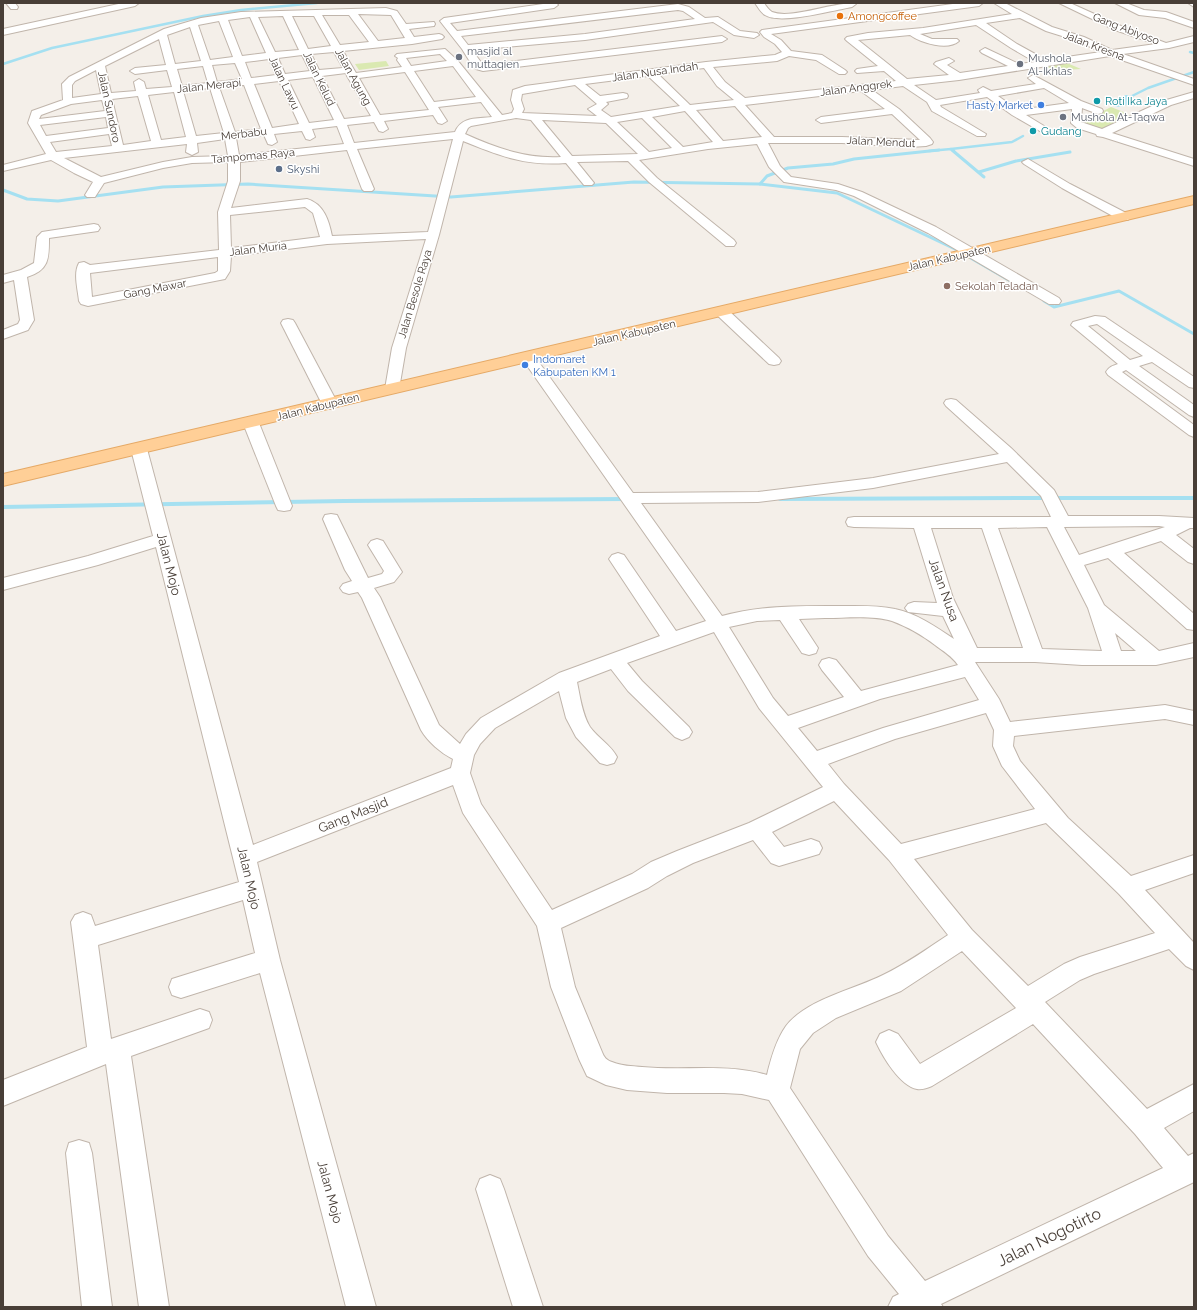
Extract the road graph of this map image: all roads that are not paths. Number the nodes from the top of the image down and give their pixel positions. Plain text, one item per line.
1 (135, 3) edge
2 (758, 3) edge
3 (794, 3) edge
4 (853, 3) edge
5 (979, 3) edge
6 (998, 3) edge
7 (1063, 3) edge
8 (1119, 3) edge
9 (555, 4) edge
10 (966, 5) junction
11 (1086, 5) dead end
12 (887, 6) dead end
13 (1171, 6) dead end
14 (1073, 7) junction
15 (64, 9) dead end
16 (316, 12) junction
17 (352, 12) junction
18 (804, 13) junction
19 (898, 13) junction
20 (1136, 13) junction
21 (286, 14) junction
22 (253, 15) junction
23 (1021, 16) junction
24 (73, 17) junction
25 (222, 17) junction
26 (1116, 18) dead end
27 (1079, 19) dead end
28 (1098, 19) junction
29 (571, 20) junction
30 (703, 20) junction
31 (989, 20) junction
32 (847, 21) junction
33 (978, 22) junction
34 (1056, 22) dead end
35 (193, 23) junction
36 (431, 24) dead end
37 (1039, 24) junction
38 (1194, 25) edge
39 (403, 27) junction
40 (3, 32) edge
41 (912, 32) junction
42 (766, 33) junction
43 (162, 34) junction
44 (455, 34) junction
45 (868, 36) junction
46 (439, 37) dead end
47 (585, 37) junction
48 (722, 39) dead end
49 (1194, 39) edge
50 (412, 40) junction
51 (954, 41) dead end
52 (388, 43) junction
53 (376, 45) junction
54 (1170, 45) junction
55 (466, 48) junction
56 (337, 49) junction
57 (130, 51) junction
58 (985, 51) dead end
59 (306, 53) junction
60 (788, 53) junction
61 (1110, 53) junction
62 (606, 54) junction
63 (400, 56) junction
64 (272, 57) junction
65 (239, 60) junction
66 (949, 61) dead end
67 (1044, 63) junction
68 (207, 64) junction
69 (455, 64) junction
70 (100, 65) junction
71 (706, 66) junction
72 (1016, 67) junction
73 (172, 68) junction
74 (887, 68) junction
75 (1151, 68) junction
76 (408, 69) junction
77 (136, 72) junction
78 (842, 72) junction
79 (351, 73) junction
80 (651, 73) junction
81 (1134, 73) dead end
82 (316, 74) junction
83 (629, 76) junction
84 (961, 76) junction
85 (283, 78) junction
86 (1186, 78) edge
87 (247, 82) junction
88 (577, 82) junction
89 (904, 82) junction
90 (214, 85) junction
91 (1045, 85) junction
92 (857, 88) junction
93 (178, 89) junction
94 (142, 93) junction
95 (811, 94) junction
96 (989, 94) junction
97 (1194, 95) edge
98 (623, 96) dead end
99 (107, 97) junction
100 (483, 99) junction
101 (597, 100) junction
102 (69, 101) junction
103 (822, 102) dead end
104 (1074, 102) junction
105 (740, 103) junction
106 (934, 103) junction
107 (688, 108) junction
108 (433, 109) junction
109 (833, 110) dead end
110 (1012, 110) junction
111 (642, 111) junction
112 (895, 111) junction
113 (1098, 112) dead end
114 (110, 113) junction
115 (600, 113) junction
116 (516, 115) junction
117 (534, 117) junction
118 (843, 118) junction
119 (376, 119) junction
120 (499, 119) junction
121 (609, 120) junction
122 (821, 120) dead end
123 (32, 123) junction
124 (340, 123) junction
125 (468, 123) junction
126 (445, 126) junction
127 (305, 127) junction
128 (114, 130) junction
129 (266, 131) junction
130 (1045, 131) dead end
131 (981, 134) dead end
132 (1101, 134) junction
133 (457, 135) junction
134 (230, 136) junction
135 (43, 140) junction
136 (192, 140) junction
137 (766, 140) junction
138 (392, 142) junction
139 (156, 144) junction
140 (720, 144) junction
141 (350, 146) junction
142 (116, 149) junction
143 (316, 150) junction
144 (680, 150) junction
145 (143, 151) junction
146 (278, 154) junction
147 (646, 155) junction
148 (53, 156) junction
149 (130, 158) dead end
150 (631, 158) junction
151 (234, 159) junction
152 (569, 159) junction
153 (192, 160) junction
154 (115, 161) dead end
155 (1028, 162) dead end
156 (1194, 162) edge
157 (93, 164) dead end
158 (3, 168) edge
159 (73, 168) junction
160 (148, 169) junction
161 (100, 182) junction
162 (588, 183) dead end
163 (368, 189) dead end
164 (91, 195) dead end
165 (1194, 200) edge
166 (224, 212) junction
167 (1124, 217) junction
168 (94, 228) dead end
169 (433, 235) junction
170 (327, 240) junction
171 (730, 243) dead end
172 (225, 253) junction
173 (967, 254) junction
174 (20, 274) junction
175 (3, 279) edge
176 (1054, 301) dead end
177 (90, 302) joint
178 (723, 313) junction
179 (288, 323) dead end
180 (3, 335) edge
181 (528, 357) junction
182 (1154, 357) junction
183 (774, 361) dead end
184 (1128, 365) junction
185 (1194, 384) edge
186 (392, 389) junction
187 (951, 403) dead end
188 (330, 404) junction
189 (1194, 412) edge
190 (251, 423) junction
191 (1194, 432) edge
192 (139, 449) junction
193 (1011, 457) junction
194 (3, 480) edge
195 (281, 500) dead end
196 (630, 501) junction
197 (331, 519) dead end
198 (854, 522) dead end
199 (988, 522) junction
200 (1057, 522) junction
201 (921, 523) junction
202 (1191, 523) edge
203 (1164, 534) junction
204 (163, 539) junction
205 (377, 545) dead end
206 (1111, 551) junction
207 (1194, 558) edge
208 (618, 560) dead end
209 (1075, 562) junction
210 (3, 584) edge
211 (356, 586) junction
212 (914, 608) dead end
213 (1097, 608) junction
214 (949, 610) junction
215 (785, 613) junction
216 (718, 624) junction
217 (1194, 624) edge
218 (672, 639) junction
219 (809, 648) dead end
220 (1194, 650) edge
221 (1035, 655) junction
222 (1114, 658) junction
223 (1156, 658) junction
224 (614, 660) junction
225 (967, 660) junction
226 (829, 665) dead end
227 (566, 678) junction
228 (857, 699) junction
229 (992, 704) junction
230 (1194, 718) edge
231 (784, 725) junction
232 (1004, 730) junction
233 (682, 732) dead end
234 (607, 757) dead end
235 (814, 761) junction
236 (462, 764) junction
237 (837, 790) junction
238 (1051, 813) junction
239 (757, 829) junction
240 (811, 848) dead end
241 (897, 854) junction
242 (245, 857) junction
243 (1194, 864) edge
244 (251, 888) junction
245 (1127, 888) junction
246 (548, 923) junction
247 (964, 937) junction
248 (1173, 937) junction
249 (1194, 959) edge
250 (268, 960) junction
251 (181, 987) dead end
252 (1032, 1004) junction
253 (200, 1020) dead end
254 (889, 1042) dead end
255 (109, 1051) junction
256 (777, 1090) junction
257 (3, 1093) edge
258 (1194, 1097) edge
259 (1144, 1125) junction
260 (79, 1154) dead end
261 (1189, 1170) edge
262 (490, 1188) dead end
263 (917, 1304) edge
264 (98, 1307) edge
265 (154, 1307) edge
266 (361, 1307) edge
267 (528, 1307) edge

1 - 24 street
2 - 18 street
3 - 18 street
4 - 18 street
5 - 10 street
6 - 23 street, Jalan Kresna
7 - 14 street, Gang Abiyoso
8 - 20 street
9 - 29 street
9 - 44 street
10 - 19 street
10 - 31 street
11 - 14 street
12 - 19 street
13 - 20 street
14 - 28 street, Gang Abiyoso
15 - 24 street
16 - 17 street
16 - 21 street
16 - 56 street, Jalan Agung
17 - 39 street
17 - 53 street
19 - 32 street
20 - 38 street
21 - 22 street
21 - 59 street, Jalan Kelud
22 - 25 street
22 - 64 street, Jalan Lawu
23 - 31 street
23 - 37 street, Jalan Kresna
24 - 40 street
25 - 35 street
25 - 65 street
26 - 28 street
27 - 28 street
28 - 54 street, Gang Abiyoso
29 - 30 street
29 - 44 street
29 - 47 street
30 - 42 street
30 - 47 street
31 - 33 street
32 - 42 street
32 - 45 street
33 - 41 street
33 - 67 street
34 - 37 street
35 - 43 street
35 - 68 street
36 - 39 street
37 - 61 street, Jalan Kresna
39 - 50 street
41 - 45 street
41 - 51 street
42 - 60 street
43 - 57 street
43 - 73 street
44 - 55 street
45 - 74 street
46 - 50 street
47 - 55 street
47 - 62 street
48 - 62 street
49 - 54 street, Jalan Anggrek
50 - 52 street
52 - 53 street
52 - 63 street
53 - 56 street
54 - 61 street, Jalan Anggrek
55 - 62 street
56 - 59 street
56 - 79 street, Jalan Agung
57 - 70 street
57 - 77 street
58 - 72 street
59 - 64 street
59 - 82 street, Jalan Kelud
60 - 71 street, Jalan Nusa Indah
60 - 78 street
61 - 67 street, Jalan Anggrek
61 - 75 street, Jalan Kresna
62 - 83 street
63 - 69 street
63 - 76 street
64 - 65 street
64 - 85 street, Jalan Lawu
65 - 68 street
65 - 87 street
66 - 84 street
67 - 72 street, Jalan Anggrek
68 - 73 street
68 - 90 street
69 - 76 street, Jalan Merapi
69 - 100 street
70 - 99 street, Jalan Sundoro
70 - 102 street
71 - 80 street, Jalan Nusa Indah
71 - 105 street
72 - 84 street, Jalan Anggrek
72 - 91 street
73 - 77 street
73 - 93 street
74 - 78 street
74 - 89 street
75 - 81 street
75 - 86 street, Jalan Kresna
76 - 79 street, Jalan Merapi
76 - 108 street
77 - 94 street
78 - 92 street, Jalan Mendut
79 - 82 street, Jalan Merapi
79 - 119 street, Jalan Agung
80 - 83 street, Jalan Nusa Indah
80 - 107 street
82 - 85 street, Jalan Merapi
82 - 124 street, Jalan Kelud
83 - 88 street, Jalan Nusa Indah
84 - 89 street, Jalan Anggrek
84 - 96 street
85 - 87 street, Jalan Merapi
85 - 127 street, Jalan Lawu
87 - 90 street, Jalan Merapi
87 - 129 street
88 - 101 street
88 - 116 street, Jalan Nusa Indah
89 - 92 street, Jalan Anggrek
89 - 106 street
90 - 93 street, Jalan Merapi
90 - 134 street
91 - 96 street
91 - 104 street
92 - 95 street, Jalan Anggrek
92 - 112 street, Jalan Mendut
93 - 94 street, Jalan Merapi
93 - 136 street
94 - 99 street, Jalan Merapi
94 - 139 street
95 - 103 street
95 - 105 street, Jalan Anggrek
96 - 106 street
96 - 110 street
97 - 132 street
98 - 101 street
99 - 102 street, Jalan Merapi
99 - 114 street, Jalan Sundoro
100 - 108 street, Merbabu
100 - 120 street
101 - 115 street
102 - 123 street, Jalan Merapi
104 - 110 street
104 - 113 street
104 - 132 street
105 - 107 street, Jalan Anggrek
105 - 137 street
106 - 131 street
107 - 111 street, Jalan Anggrek
107 - 140 street
108 - 119 street, Merbabu
108 - 126 street
109 - 118 street
110 - 130 street
111 - 115 street
111 - 121 street, Jalan Anggrek
111 - 144 street
112 - 118 street
112 - 137 street, Jalan Mendut
114 - 123 street
114 - 128 street, Jalan Sundoro
115 - 121 street
116 - 117 street, Jalan Anggrek
116 - 120 street, Jalan Anggrek
117 - 121 street, Jalan Anggrek
117 - 152 street
118 - 122 street
119 - 124 street, Merbabu
119 - 138 street, Jalan Agung
120 - 125 street, Jalan Anggrek
121 - 147 street
123 - 135 street
124 - 127 street, Merbabu
124 - 141 street, Jalan Kelud
125 - 126 street, Jalan Anggrek
125 - 133 street, Jalan Besole Raya
126 - 133 street
127 - 129 street, Merbabu
127 - 143 street, Jalan Lawu
128 - 135 street
128 - 142 street, Jalan Sundoro
129 - 134 street, Merbabu
129 - 146 street
132 - 156 street
133 - 138 street, Tampomas Raya
133 - 152 street
133 - 169 street, Jalan Besole Raya
134 - 136 street, Merbabu
134 - 151 street
135 - 148 street
136 - 139 street, Merbabu
136 - 153 street
137 - 140 street
137 - 173 street
138 - 141 street, Tampomas Raya
139 - 145 street, Merbabu
140 - 144 street
141 - 143 street, Tampomas Raya
141 - 163 street, Jalan Kelud
142 - 145 street, Merbabu
142 - 148 street, Merbabu
142 - 154 street, Jalan Sundoro
143 - 146 street, Tampomas Raya
144 - 147 street
145 - 149 street
145 - 160 street
146 - 151 street, Tampomas Raya
147 - 150 street
148 - 158 street, Merbabu
148 - 159 street
150 - 152 street
150 - 171 street
151 - 153 street, Tampomas Raya
151 - 166 street
152 - 162 street
153 - 160 street, Tampomas Raya
155 - 167 street
157 - 159 street
159 - 161 street
160 - 161 street, Tampomas Raya
161 - 164 street
165 - 167 main road, Jalan Kabupaten
166 - 170 street
166 - 172 street
167 - 173 main road, Jalan Kabupaten
168 - 174 street
169 - 170 street, Jalan Muria
169 - 186 street, Jalan Besole Raya
170 - 172 street, Jalan Muria
172 - 177 street, Gang Mawar
172 - 177 street, Jalan Muria
173 - 176 street
173 - 178 main road, Jalan Kabupaten
174 - 175 street
174 - 180 street
178 - 181 main road, Jalan Kabupaten
178 - 183 street
179 - 188 street
181 - 186 main road, Jalan Kabupaten
181 - 196 street
182 - 184 street
182 - 184 street
182 - 185 street
184 - 189 street
184 - 191 street
186 - 188 main road, Jalan Kabupaten
187 - 193 street
188 - 190 main road, Jalan Kabupaten
190 - 192 main road, Jalan Kabupaten
190 - 195 street
192 - 194 main road, Jalan Kabupaten
192 - 204 street, Jalan Mojo
193 - 196 street
193 - 200 street
196 - 216 street
197 - 211 street
198 - 201 street
199 - 200 street
199 - 201 street
199 - 221 street
200 - 202 street
200 - 209 street
201 - 214 street, Jalan Nusa
202 - 203 street
203 - 206 street
203 - 207 street
204 - 210 street
204 - 242 street, Jalan Mojo
205 - 211 street
206 - 209 street
206 - 217 street
208 - 218 street
209 - 213 street
211 - 236 street
212 - 214 street
213 - 222 street
213 - 223 street
214 - 225 street, Jalan Nusa
215 - 216 street
215 - 219 street
215 - 225 street
216 - 218 street
216 - 231 street
218 - 224 street
220 - 223 street
221 - 222 street
221 - 225 street
222 - 223 street
224 - 227 street
224 - 233 street
225 - 228 street
225 - 229 street
226 - 228 street
227 - 234 street
227 - 236 street
228 - 231 street
229 - 232 street
229 - 235 street
230 - 232 street
231 - 235 street
232 - 238 street
235 - 237 street
236 - 242 street, Gang Masjid
236 - 246 street
237 - 239 street
237 - 241 street
238 - 241 street
238 - 245 street
239 - 240 street
239 - 246 street
241 - 247 street
242 - 244 street, Jalan Mojo
243 - 245 street
244 - 250 street, Jalan Mojo
244 - 255 street
245 - 248 street
246 - 256 street
247 - 252 street
247 - 256 street
248 - 249 street
248 - 252 street
250 - 251 street
250 - 266 street, Jalan Mojo
252 - 254 street
252 - 259 street
253 - 255 street
255 - 257 street
255 - 265 street
256 - 263 street
258 - 259 street
259 - 261 street
260 - 264 street
261 - 263 street, Jalan Nogotirto
262 - 267 street

